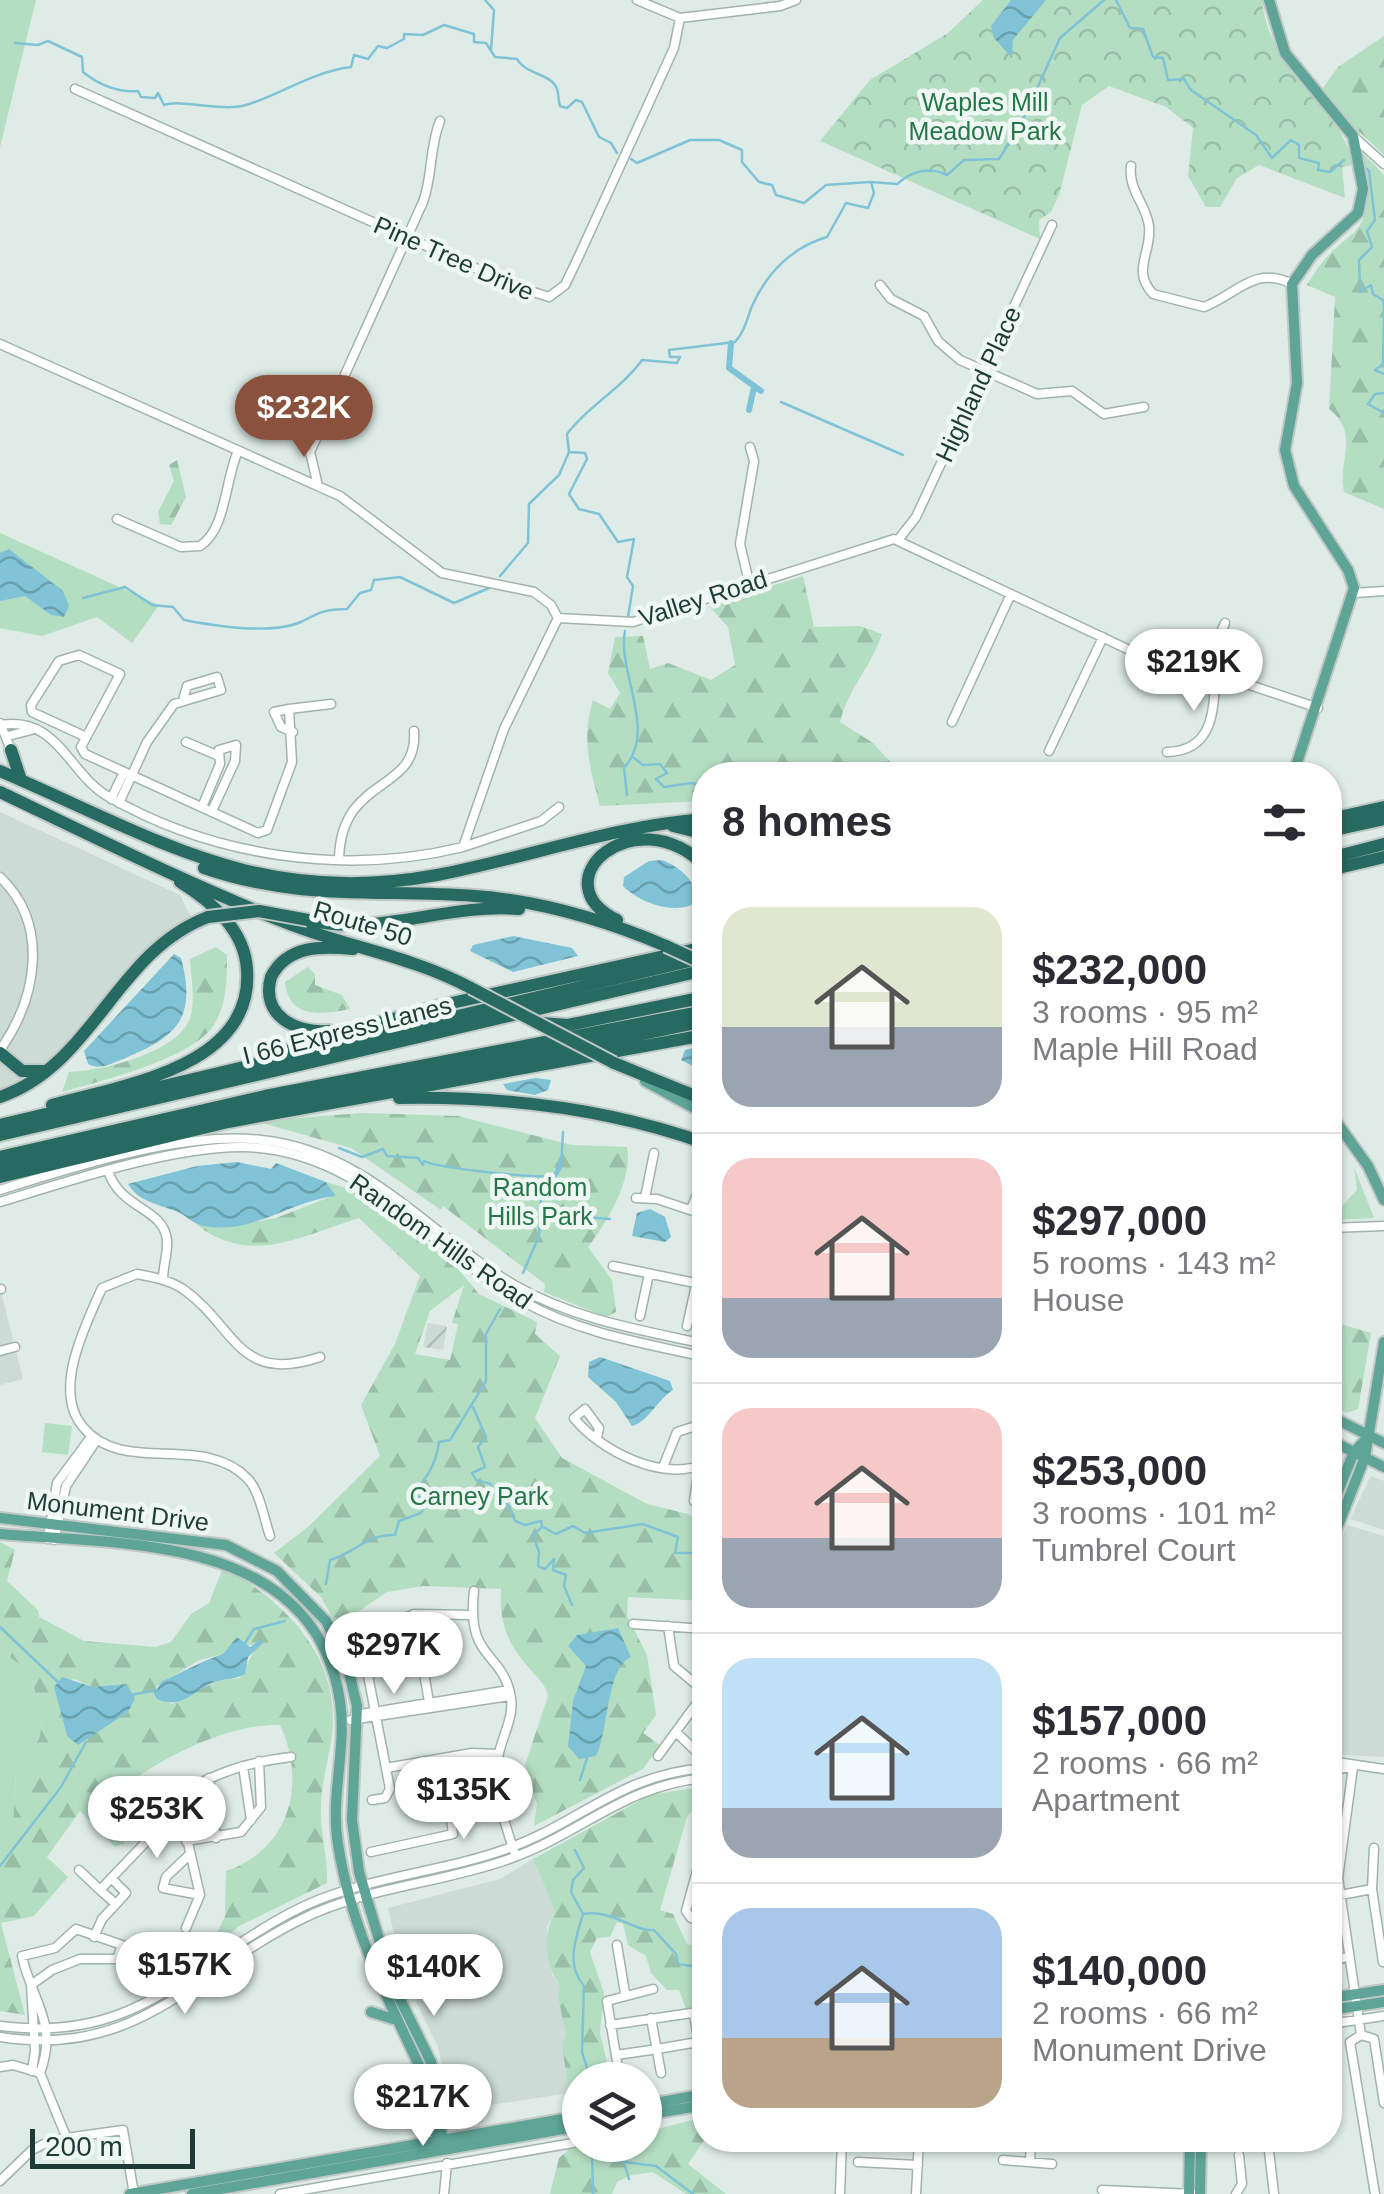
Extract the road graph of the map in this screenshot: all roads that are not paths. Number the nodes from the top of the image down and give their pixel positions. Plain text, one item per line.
1 (637, 0) edge
2 (796, 0) edge
3 (1269, 0) edge
4 (680, 18) junction
5 (75, 89) dead end
6 (440, 121) dead end
7 (1353, 136) junction
8 (1384, 164) edge
9 (1131, 166) dead end
10 (1052, 224) dead end
11 (406, 238) junction
12 (1292, 284) junction
13 (880, 285) dead end
14 (0, 344) edge
15 (984, 370) junction
16 (1144, 407) dead end
17 (750, 447) dead end
18 (238, 451) junction
19 (318, 486) junction
20 (117, 520) dead end
21 (898, 540) junction
22 (749, 582) junction
23 (1384, 590) edge
24 (1354, 593) junction
25 (1011, 594) junction
26 (558, 618) junction
27 (1224, 623) dead end
28 (1102, 637) junction
29 (1216, 677) junction
30 (183, 700) junction
31 (331, 704) dead end
32 (290, 708) junction
33 (1318, 708) junction
34 (952, 722) dead end
35 (1, 724) edge
36 (34, 729) junction
37 (414, 730) dead end
38 (293, 732) junction
39 (84, 736) junction
40 (186, 742) dead end
41 (9, 743) junction
42 (1049, 752) dead end
43 (1166, 752) dead end
44 (219, 756) junction
45 (1299, 762) edge
46 (0, 771) edge
47 (128, 774) junction
48 (22, 781) junction
49 (0, 792) edge
50 (116, 801) junction
51 (1384, 806) edge
52 (202, 807) junction
53 (559, 808) dead end
54 (212, 812) junction
55 (1342, 816) edge
56 (692, 819) edge
57 (1384, 819) edge
58 (656, 822) junction
59 (1342, 828) edge
60 (692, 831) edge
61 (1384, 844) edge
62 (462, 847) junction
63 (1342, 855) edge
64 (1384, 856) edge
65 (692, 857) edge
66 (144, 860) junction
67 (339, 860) junction
68 (1342, 867) edge
69 (0, 877) edge
70 (600, 921) junction
71 (692, 942) edge
72 (692, 948) edge
73 (673, 949) junction
74 (394, 954) junction
75 (692, 958) edge
76 (692, 967) edge
77 (692, 967) edge
78 (692, 1000) edge
79 (692, 1013) edge
80 (530, 1020) junction
81 (385, 1021) junction
82 (692, 1023) edge
83 (692, 1037) edge
84 (0, 1052) edge
85 (614, 1063) junction
86 (52, 1068) junction
87 (692, 1095) edge
88 (0, 1098) edge
89 (337, 1102) junction
90 (692, 1107) edge
91 (60, 1111) junction
92 (0, 1122) edge
93 (1342, 1130) edge
94 (0, 1135) edge
95 (692, 1139) edge
96 (654, 1153) dead end
97 (0, 1157) edge
98 (106, 1162) junction
99 (0, 1166) edge
100 (109, 1173) junction
101 (0, 1177) edge
102 (0, 1190) edge
103 (1384, 1200) edge
104 (0, 1202) edge
105 (691, 1210) edge
106 (1384, 1226) edge
107 (1342, 1228) edge
108 (613, 1266) dead end
109 (649, 1274) junction
110 (163, 1279) junction
111 (692, 1283) edge
112 (692, 1310) edge
113 (640, 1316) dead end
114 (687, 1326) dead end
115 (692, 1341) edge
116 (1384, 1342) edge
117 (15, 1347) dead end
118 (0, 1350) edge
119 (692, 1354) edge
120 (320, 1357) dead end
121 (1342, 1422) edge
122 (692, 1427) edge
123 (1370, 1436) junction
124 (597, 1438) dead end
125 (94, 1439) junction
126 (1384, 1443) edge
127 (1342, 1446) edge
128 (1360, 1455) junction
129 (664, 1467) junction
130 (1384, 1467) edge
131 (692, 1468) edge
132 (1342, 1489) edge
133 (1342, 1510) edge
134 (0, 1518) edge
135 (54, 1523) junction
136 (0, 1534) edge
137 (270, 1536) dead end
138 (51, 1539) junction
139 (474, 1591) dead end
140 (414, 1614) junction
141 (471, 1616) junction
142 (633, 1624) dead end
143 (668, 1626) junction
144 (692, 1628) edge
145 (692, 1681) edge
146 (510, 1693) junction
147 (430, 1706) junction
148 (692, 1710) edge
149 (378, 1715) junction
150 (357, 1718) junction
151 (342, 1720) junction
152 (676, 1732) junction
153 (692, 1745) edge
154 (498, 1754) junction
155 (658, 1756) dead end
156 (291, 1758) dead end
157 (443, 1759) junction
158 (259, 1761) junction
159 (1342, 1764) edge
160 (242, 1766) junction
161 (1353, 1767) junction
162 (386, 1768) junction
163 (1342, 1768) edge
164 (1384, 1769) edge
165 (692, 1771) edge
166 (209, 1778) junction
167 (692, 1780) edge
168 (132, 1794) dead end
169 (178, 1795) junction
170 (372, 1800) dead end
171 (154, 1813) junction
172 (251, 1820) junction
173 (164, 1823) junction
174 (184, 1824) junction
175 (1342, 1825) edge
176 (216, 1838) junction
177 (186, 1841) junction
178 (1374, 1848) dead end
179 (371, 1852) dead end
180 (514, 1852) junction
181 (189, 1855) junction
182 (78, 1870) dead end
183 (111, 1878) junction
184 (1372, 1889) junction
185 (100, 1890) junction
186 (364, 1893) junction
187 (692, 1894) edge
188 (200, 1895) junction
189 (1342, 1895) edge
190 (349, 1897) junction
191 (116, 1904) junction
192 (692, 1918) edge
193 (186, 1928) dead end
194 (1342, 1929) edge
195 (94, 1937) junction
196 (618, 1945) dead end
197 (367, 1954) junction
198 (1348, 1958) junction
199 (1342, 1959) edge
200 (1372, 1962) dead end
201 (1384, 1962) edge
202 (194, 1976) junction
203 (31, 1985) junction
204 (201, 1989) junction
205 (653, 1990) dead end
206 (1384, 1990) edge
207 (382, 1993) junction
208 (625, 1994) junction
209 (1342, 1999) edge
210 (1355, 2000) junction
211 (1384, 2002) edge
212 (401, 2003) junction
213 (1342, 2005) edge
214 (692, 2014) edge
215 (1384, 2016) edge
216 (651, 2018) junction
217 (394, 2019) junction
218 (1359, 2020) junction
219 (1342, 2022) edge
220 (0, 2026) edge
221 (610, 2026) junction
222 (40, 2035) junction
223 (1361, 2035) junction
224 (0, 2037) edge
225 (692, 2043) edge
226 (654, 2049) junction
227 (616, 2056) junction
228 (617, 2062) edge
229 (658, 2062) edge
230 (0, 2066) edge
231 (36, 2072) junction
232 (692, 2096) edge
233 (662, 2102) edge
234 (1384, 2102) edge
235 (692, 2107) edge
236 (662, 2112) edge
237 (562, 2119) edge
238 (562, 2128) edge
239 (65, 2134) junction
240 (442, 2142) junction
241 (562, 2145) edge
242 (842, 2152) edge
243 (919, 2152) edge
244 (1031, 2152) edge
245 (1191, 2152) edge
246 (1199, 2152) edge
247 (1269, 2152) edge
248 (1240, 2155) dead end
249 (1003, 2160) dead end
250 (858, 2162) dead end
251 (1030, 2162) junction
252 (447, 2164) junction
253 (1052, 2164) dead end
254 (918, 2165) junction
255 (1384, 2168) edge
256 (1372, 2169) junction
257 (0, 2180) edge
258 (1102, 2190) dead end
259 (133, 2194) edge
260 (192, 2194) edge
261 (280, 2194) edge
262 (444, 2194) edge
263 (840, 2194) edge
264 (916, 2194) edge
265 (1194, 2194) edge
266 (1236, 2194) edge
267 (1274, 2194) edge
268 (1375, 2194) edge

1 - 4 street
2 - 4 street
3 - 7 main road
4 - 11 street, Pine Tree Drive
5 - 11 street, Pine Tree Drive
6 - 11 street
7 - 8 street
7 - 12 main road
9 - 12 street
10 - 15 street, Highland Place
11 - 19 street
12 - 24 main road
13 - 15 street
14 - 18 street
15 - 16 street
15 - 21 street, Highland Place
17 - 22 street
18 - 19 street
18 - 20 street
19 - 26 street
21 - 22 street, Valley Road
21 - 25 street
22 - 26 street, Valley Road
23 - 24 street
24 - 33 main road
25 - 28 street
25 - 34 street
26 - 62 street
27 - 29 street
28 - 29 street
28 - 42 street
29 - 33 street
29 - 43 street
30 - 30 street
30 - 47 street
31 - 32 street
32 - 38 street
32 - 38 street
33 - 45 main road
35 - 36 street
35 - 41 street
36 - 41 street
36 - 50 street
37 - 67 street
38 - 54 street
39 - 39 street
39 - 47 street
40 - 44 street
41 - 46 highway
41 - 48 highway
44 - 52 street
44 - 54 street
46 - 48 highway
46 - 70 highway, Route 50
47 - 50 street
47 - 52 street
48 - 58 highway
49 - 66 highway, Route 50
50 - 67 street
51 - 55 highway
52 - 54 street
53 - 62 street
56 - 58 highway
57 - 59 highway
58 - 60 highway
61 - 63 highway
62 - 67 street
64 - 68 highway
65 - 73 highway
66 - 74 highway, Route 50
66 - 92 highway
69 - 84 street
70 - 73 highway, Route 50
70 - 86 highway, bridge
71 - 73 highway
72 - 73 highway
73 - 75 highway, Route 50, bridge
73 - 81 highway
74 - 80 highway, Route 50, bridge
74 - 81 highway
76 - 91 highway
77 - 94 highway, I 66 Express Lanes
78 - 80 highway, bridge
79 - 97 highway, I 66 Express Lanes
80 - 85 highway, Route 50, bridge
81 - 91 highway
82 - 99 highway
83 - 89 highway
84 - 86 highway
85 - 87 highway
85 - 90 main road, Route 50
86 - 88 highway
89 - 95 highway
89 - 101 highway
91 - 92 highway
93 - 103 main road
96 - 105 street
98 - 100 street
98 - 102 street, Random Hills Road
98 - 115 street, Random Hills Road
100 - 104 street, Random Hills Road
100 - 110 street
100 - 119 street, Random Hills Road
106 - 107 street
108 - 109 street
109 - 111 street
109 - 113 street
110 - 120 street
110 - 125 street
112 - 114 street
116 - 123 main road
117 - 118 street
121 - 123 main road
122 - 129 street
123 - 126 main road
123 - 128 main road
124 - 129 street
125 - 135 street
125 - 137 street
127 - 128 main road
128 - 130 main road
128 - 132 main road
128 - 133 main road
129 - 131 street
134 - 135 main road, Monument Drive
135 - 138 street
135 - 150 main road, Monument Drive
136 - 138 main road, Monument Drive
138 - 151 main road, Monument Drive
139 - 141 street
140 - 141 street
140 - 147 street
140 - 149 street
141 - 146 street
142 - 143 street
143 - 144 street
143 - 145 street
146 - 147 street
146 - 154 street
147 - 149 street
148 - 152 street
149 - 150 street
149 - 162 street
150 - 151 street
150 - 186 main road, Monument Drive
151 - 190 main road, Monument Drive
152 - 153 street
152 - 155 street
154 - 157 street
154 - 180 street
156 - 158 street
157 - 162 street
157 - 179 street
158 - 160 street
158 - 172 street
159 - 161 street
160 - 166 street
160 - 172 street
161 - 163 street
161 - 164 street
161 - 175 street
162 - 170 street
165 - 180 street
166 - 169 street
166 - 176 street
167 - 180 street
168 - 171 street
169 - 171 street
169 - 174 street
171 - 173 street
172 - 176 street
173 - 174 street
173 - 183 street
174 - 177 street
176 - 177 street
177 - 181 street
178 - 184 street
180 - 186 street
181 - 188 street
181 - 188 street
182 - 185 street
183 - 185 street
183 - 191 street
184 - 189 street
184 - 201 street
185 - 191 street
186 - 190 street
186 - 212 main road, Monument Drive
187 - 192 street
188 - 193 street
190 - 197 main road, Monument Drive
190 - 202 street
190 - 204 street
191 - 195 street
194 - 198 street
195 - 203 street
195 - 203 street
196 - 208 street
197 - 207 main road, Monument Drive
197 - 212 main road
198 - 199 street
198 - 210 street
200 - 201 street
202 - 204 street
202 - 222 street
203 - 222 street
204 - 222 street
205 - 208 street
206 - 210 main road
207 - 217 main road, Monument Drive
207 - 217 main road
208 - 221 street
209 - 210 main road
210 - 211 main road
210 - 213 main road
210 - 218 street
212 - 240 main road, Monument Drive
214 - 216 street
215 - 218 street
216 - 221 street
216 - 226 street
217 - 240 main road, Monument Drive
218 - 219 street
218 - 223 street
220 - 222 street
221 - 227 street
222 - 224 street
222 - 231 street
223 - 234 street
223 - 256 street
225 - 226 street
226 - 227 street
226 - 229 street
227 - 228 street
230 - 231 street
231 - 239 street
232 - 233 main road
235 - 236 main road
237 - 240 main road
238 - 240 main road
239 - 257 street
239 - 259 street
240 - 252 street
240 - 259 main road
240 - 260 main road
241 - 252 street
242 - 263 street
243 - 254 street
244 - 251 street
245 - 265 main road
246 - 265 main road
247 - 267 street
248 - 266 street
249 - 251 street
250 - 254 street
251 - 253 street
252 - 261 street
252 - 262 street
254 - 264 street
255 - 256 street
256 - 268 street
258 - 265 street

